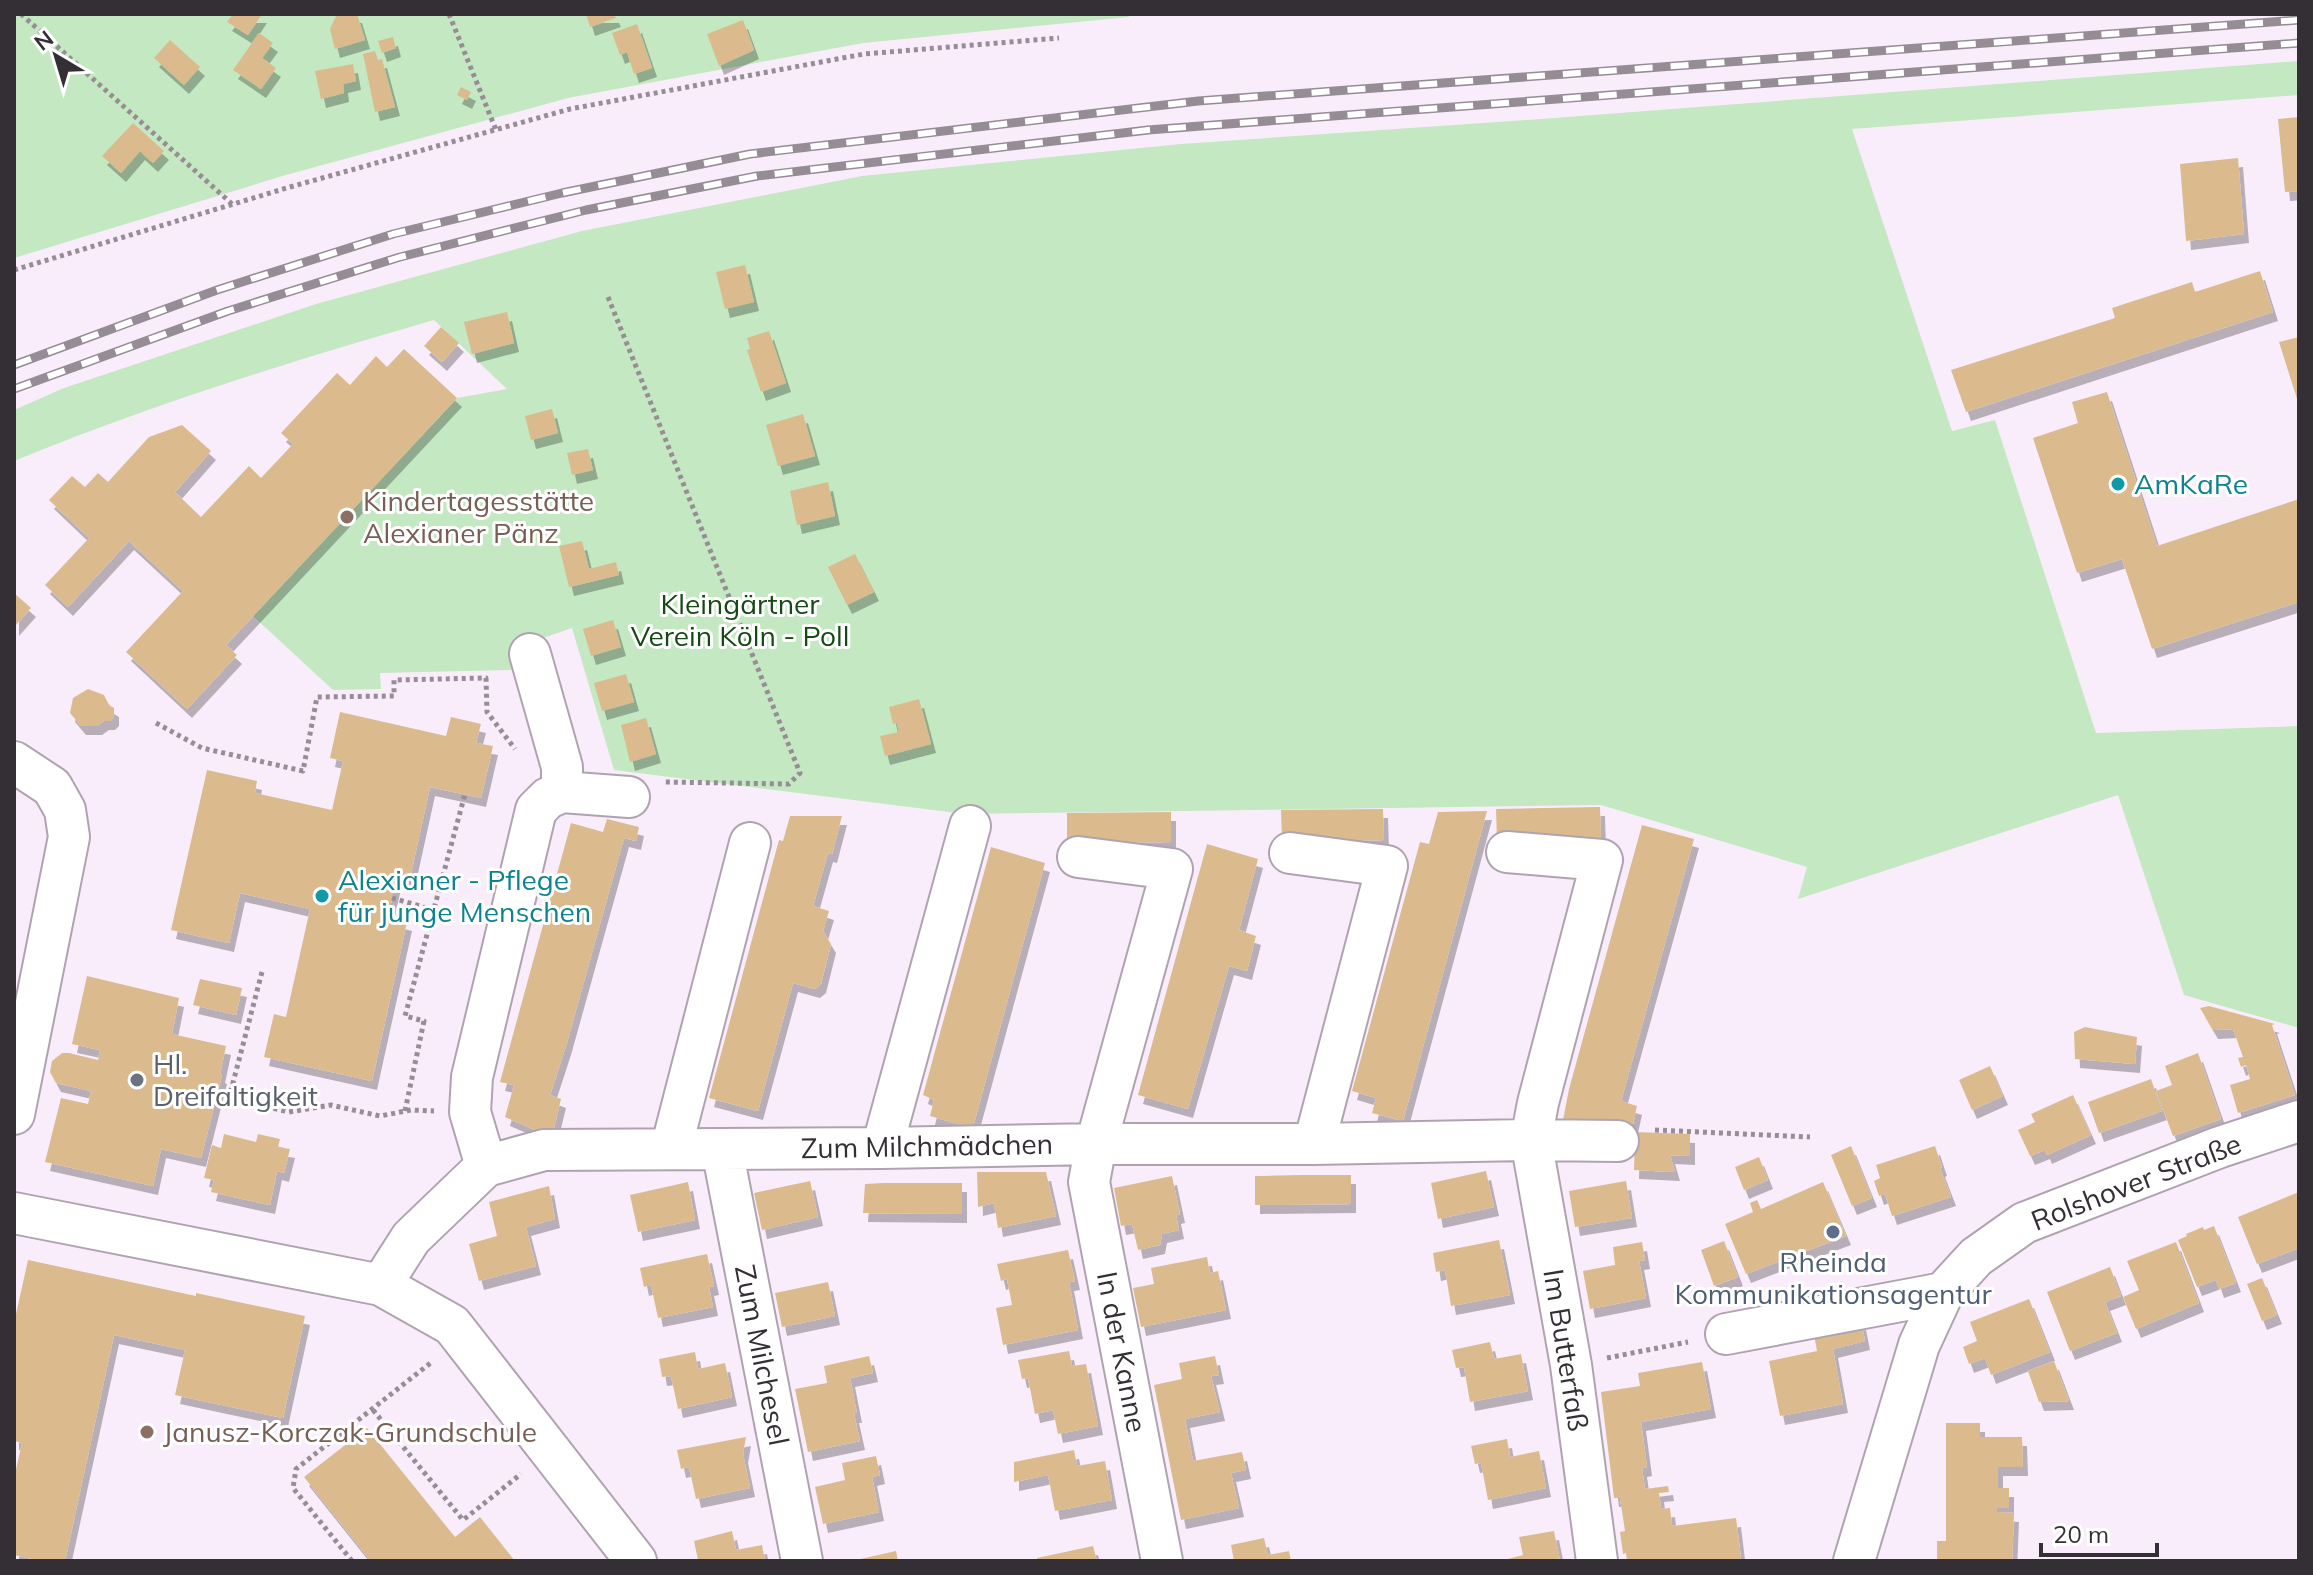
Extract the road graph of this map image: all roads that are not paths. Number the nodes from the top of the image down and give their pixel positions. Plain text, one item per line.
1 (530, 654) dead end
2 (14, 762) edge
3 (562, 792) junction
4 (629, 797) dead end
5 (970, 826) dead end
6 (750, 843) dead end
7 (1507, 852) dead end
8 (1290, 853) dead end
9 (1078, 857) dead end
10 (14, 1114) edge
11 (2299, 1121) edge
12 (1531, 1140) junction
13 (1618, 1141) road end
14 (1096, 1144) junction
15 (1314, 1144) junction
16 (882, 1148) junction
17 (671, 1149) junction
18 (722, 1149) junction
19 (486, 1166) junction
20 (14, 1213) edge
21 (381, 1285) junction
22 (1943, 1293) junction
23 (1726, 1334) road end
24 (636, 1561) edge
25 (802, 1561) edge
26 (1162, 1561) edge
27 (1597, 1561) edge
28 (1854, 1561) edge

1 - 3 street
2 - 10 street
3 - 4 street
3 - 19 street
5 - 16 street
6 - 17 street
7 - 12 street
8 - 15 street
9 - 14 street, In der Kanne
11 - 22 street, Rolshover Straße
12 - 13 street, Zum Milchmädchen
12 - 15 street, Zum Milchmädchen
12 - 27 street, Im Butterfaß
14 - 15 street, Zum Milchmädchen
14 - 16 street, Zum Milchmädchen
14 - 26 street, In der Kanne
16 - 18 street, Zum Milchmädchen
17 - 18 street, Zum Milchmädchen
17 - 19 street, Zum Milchmädchen
18 - 25 street, Zum Milchesel
19 - 21 street, Zum Milchmädchen
20 - 21 street
21 - 24 street
22 - 23 street
22 - 28 street, Rolshover Straße

